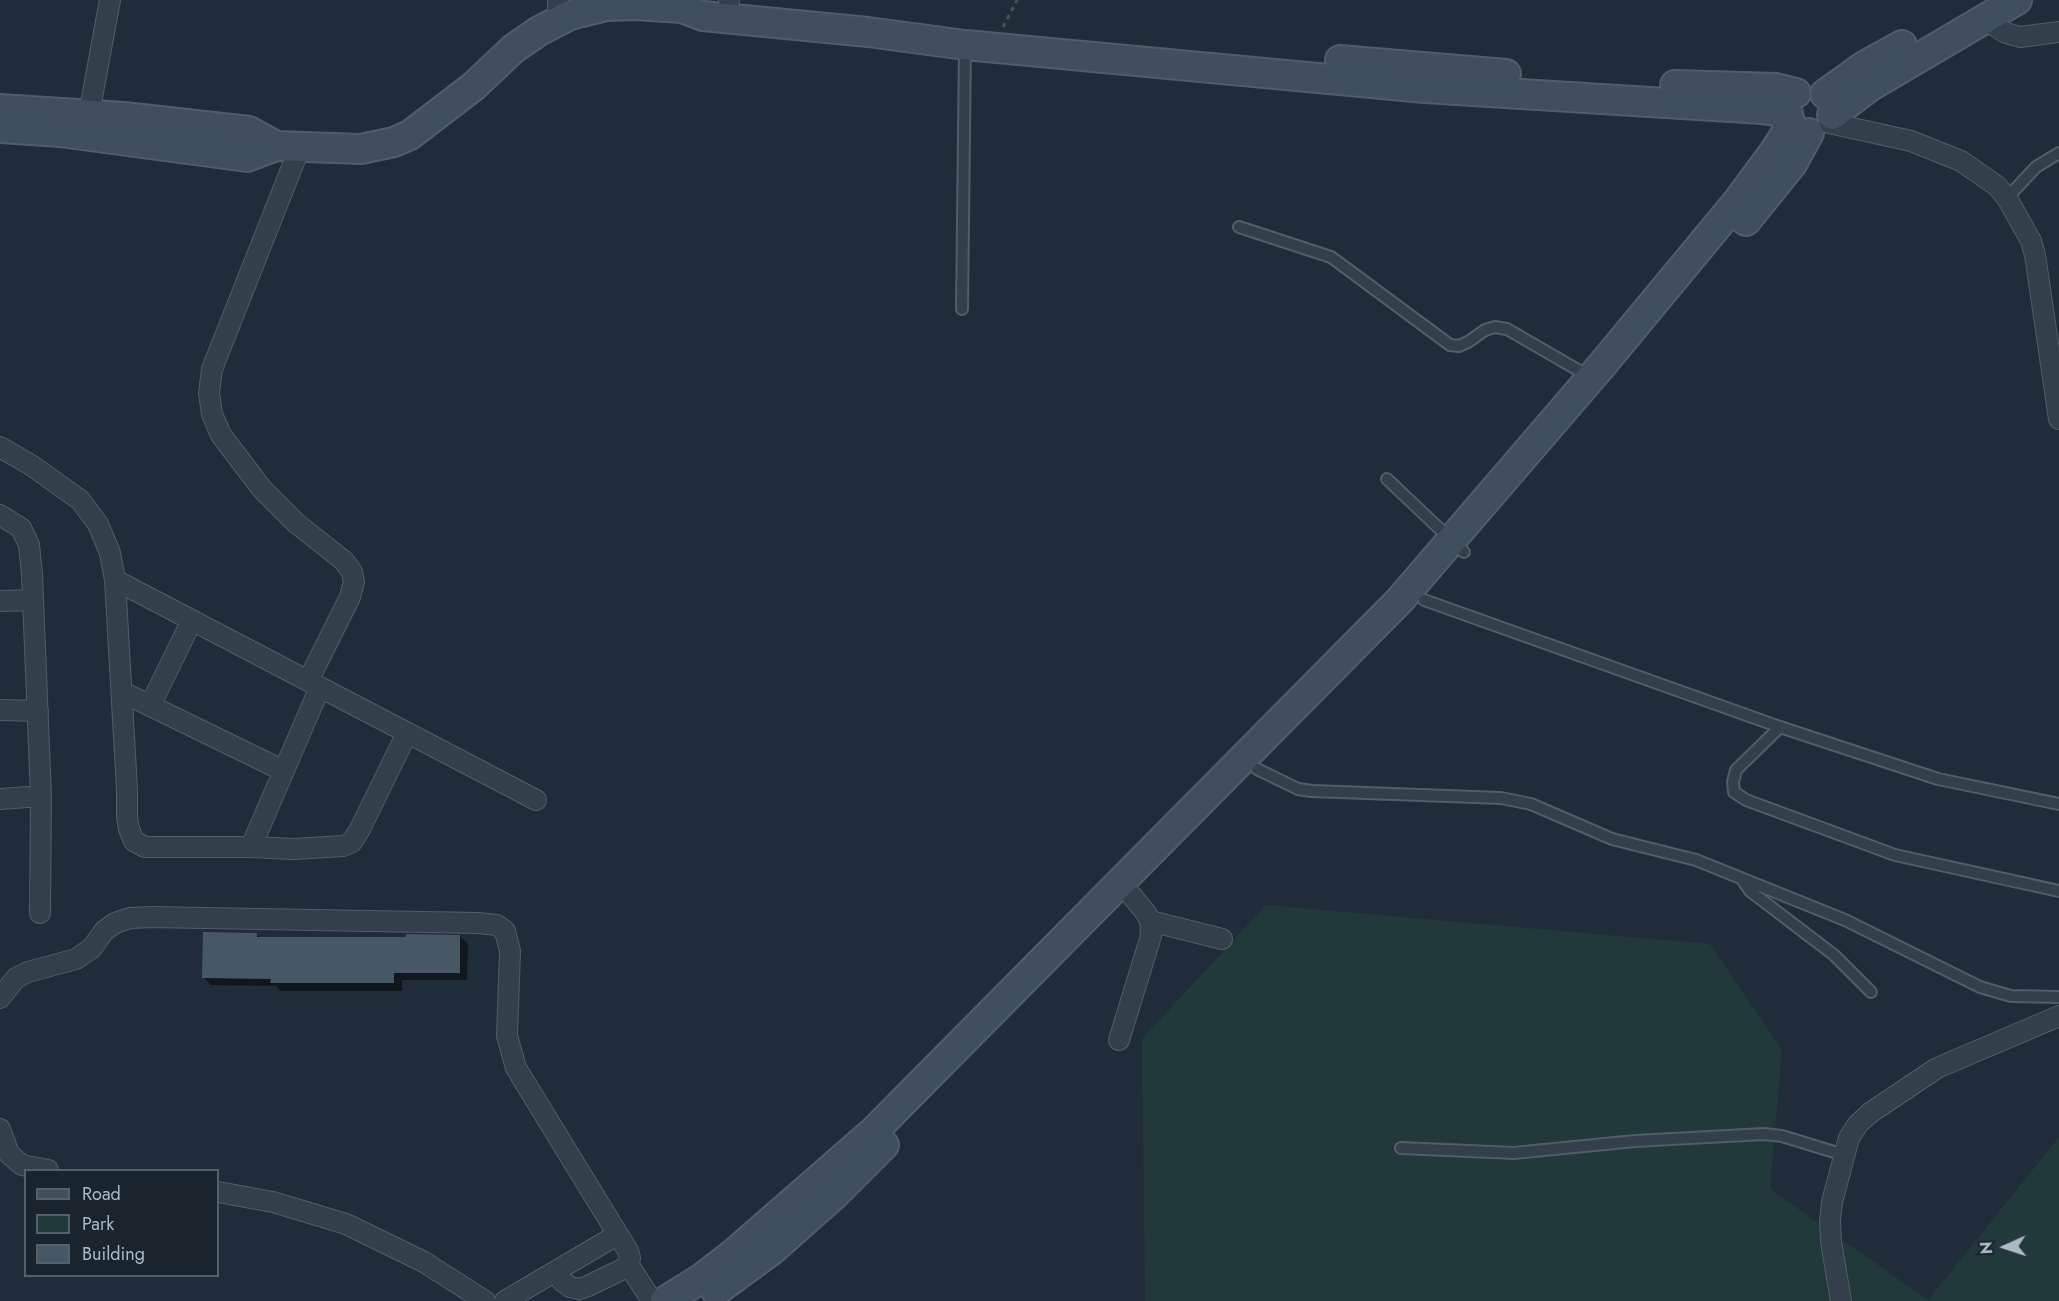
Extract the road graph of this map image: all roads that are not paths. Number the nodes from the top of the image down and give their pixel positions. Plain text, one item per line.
1 (110, 0) edge
2 (2017, 0) edge
3 (713, 2) edge
4 (1982, 10) edge
5 (558, 11) edge
6 (2059, 32) edge
7 (965, 45) junction
8 (0, 109) edge
9 (1810, 113) junction
10 (89, 114) junction
11 (0, 128) edge
12 (288, 147) junction
13 (2059, 153) edge
14 (2007, 198) junction
15 (1239, 227) dead end
16 (962, 309) dead end
17 (1591, 378) junction
18 (2059, 419) edge
19 (0, 447) edge
20 (1387, 479) dead end
21 (0, 515) edge
22 (1458, 546) junction
23 (115, 580) junction
24 (33, 600) junction
25 (1424, 600) junction
26 (0, 601) edge
27 (192, 620) junction
28 (314, 684) junction
29 (122, 692) junction
30 (150, 706) junction
31 (0, 711) edge
32 (38, 711) junction
33 (1780, 727) junction
34 (407, 733) junction
35 (1257, 769) junction
36 (284, 771) junction
37 (41, 796) junction
38 (0, 799) edge
39 (536, 800) dead end
40 (2059, 804) edge
41 (251, 847) junction
42 (1741, 878) junction
43 (2059, 891) edge
44 (1132, 896) junction
45 (39, 913) dead end
46 (1150, 921) junction
47 (1222, 939) dead end
48 (1871, 992) dead end
49 (2059, 997) edge
50 (0, 998) edge
51 (2059, 1016) edge
52 (1119, 1040) dead end
53 (0, 1129) edge
54 (1401, 1148) dead end
55 (1845, 1155) junction
56 (42, 1169) edge
57 (219, 1192) edge
58 (617, 1235) junction
59 (628, 1264) junction
60 (556, 1272) junction
61 (485, 1301) edge
62 (505, 1301) edge
63 (652, 1301) edge
64 (665, 1301) edge
65 (703, 1301) edge
66 (1841, 1301) edge

1 - 10 street
2 - 4 main road
3 - 5 main road
3 - 7 main road
3 - 9 main road
4 - 6 street
4 - 9 main road
5 - 12 main road
7 - 9 main road
7 - 16 lane
8 - 10 main road
9 - 14 street
9 - 17 main road
9 - 22 main road
10 - 12 main road
11 - 12 main road
12 - 28 street
13 - 14 lane
14 - 18 street
15 - 17 lane
17 - 22 main road
19 - 23 street
20 - 22 lane
21 - 24 street
22 - 25 main road
22 - 64 main road
23 - 27 street
23 - 29 street
24 - 26 street
24 - 32 street
25 - 33 lane
25 - 35 main road
27 - 28 street
27 - 30 street
28 - 34 street
28 - 36 street
29 - 30 street
29 - 41 street
30 - 36 street
31 - 32 street
32 - 37 street
33 - 40 lane
33 - 43 lane
34 - 39 street
34 - 41 street
35 - 42 lane
35 - 44 main road
36 - 41 street
37 - 38 street
37 - 45 street
42 - 48 lane
42 - 49 lane
44 - 46 street
44 - 65 main road
46 - 47 street
46 - 52 street
50 - 58 street
51 - 55 street
53 - 56 street
54 - 55 lane
55 - 66 street
57 - 61 street
58 - 59 street
58 - 60 street
59 - 60 street
59 - 63 street
60 - 62 street

